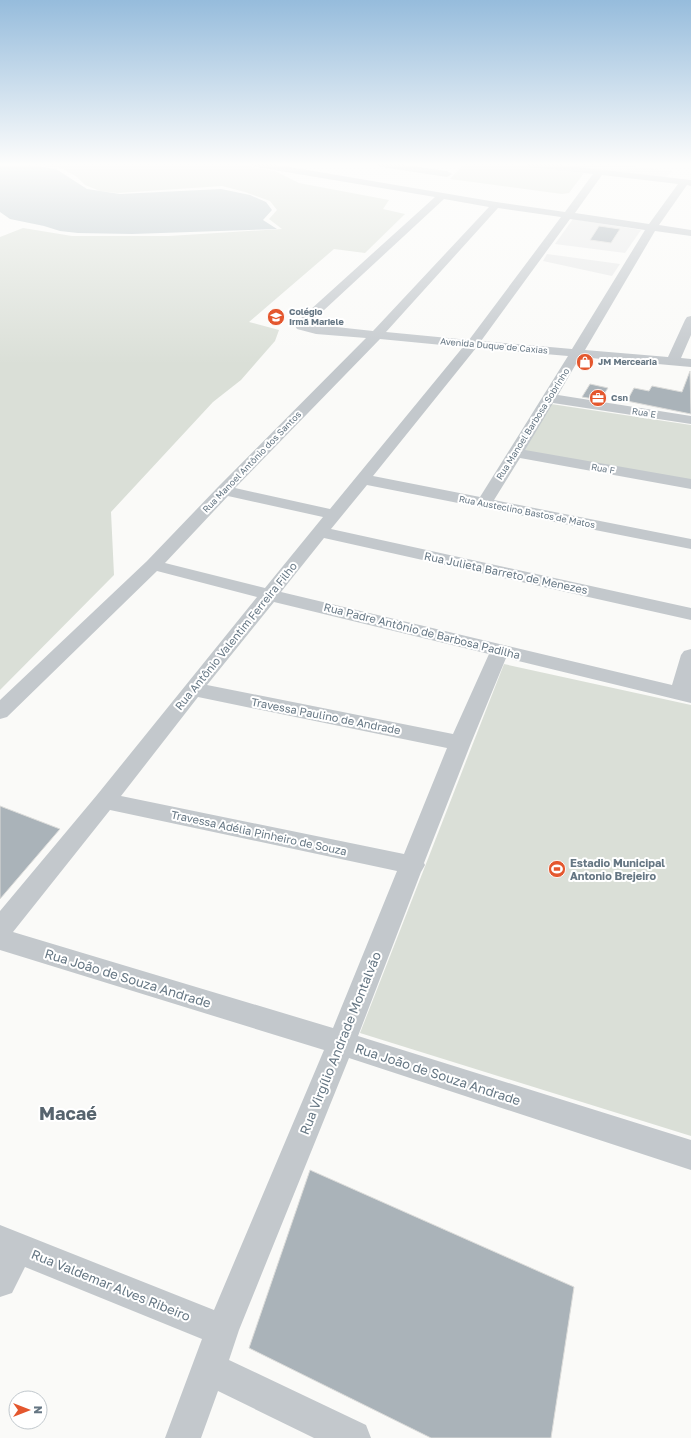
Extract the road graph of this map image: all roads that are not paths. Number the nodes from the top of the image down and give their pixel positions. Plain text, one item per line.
1 (404, 231) edge
2 (471, 231) edge
3 (556, 231) edge
4 (650, 231) edge
5 (679, 231) edge
6 (691, 233) edge
7 (691, 320) edge
8 (377, 335) junction
9 (472, 344) junction
10 (576, 354) junction
11 (673, 361) junction
12 (691, 363) edge
13 (549, 398) junction
14 (691, 420) edge
15 (516, 453) junction
16 (363, 479) junction
17 (691, 484) edge
18 (224, 490) junction
19 (484, 503) junction
20 (334, 515) junction
21 (320, 532) junction
22 (691, 544) edge
23 (153, 565) junction
24 (269, 595) junction
25 (691, 614) edge
26 (500, 650) junction
27 (691, 655) edge
28 (193, 689) junction
29 (686, 695) edge
30 (0, 712) edge
31 (460, 743) junction
32 (104, 801) junction
33 (412, 865) junction
34 (0, 929) edge
35 (0, 940) edge
36 (341, 1043) junction
37 (691, 1155) edge
38 (9, 1244) edge
39 (0, 1281) edge
40 (222, 1330) junction
41 (208, 1368) junction
42 (184, 1438) edge
43 (353, 1438) edge

1 - 8 street, Avenida Duque de Caxias
2 - 8 street, Rua Manoel Antônio dos Santos
3 - 9 street, Rua Antônio Valentim Ferreira Filho
4 - 10 street, Rua Manoel Barbosa Sobrinho
5 - 6 street
7 - 11 street
8 - 9 street, Avenida Duque de Caxias
8 - 18 street, Rua Manoel Antônio dos Santos
9 - 10 street, Avenida Duque de Caxias
9 - 16 street, Rua Antônio Valentim Ferreira Filho
10 - 11 street, Avenida Duque de Caxias
10 - 13 street, Rua Manoel Barbosa Sobrinho
11 - 12 street, Avenida Duque de Caxias
13 - 14 street, Rua E
13 - 15 street, Rua Manoel Barbosa Sobrinho
15 - 17 street, Rua F
15 - 19 street, Rua Manoel Barbosa Sobrinho
16 - 19 street, Rua Austeclino Bastos de Matos
16 - 20 street, Rua Antônio Valentim Ferreira Filho
18 - 20 street
18 - 23 street, Rua Manoel Antônio dos Santos
19 - 22 street, Rua Austeclino Bastos de Matos
20 - 21 street, Rua Antônio Valentim Ferreira Filho
21 - 24 street, Rua Antônio Valentim Ferreira Filho
21 - 25 street, Rua Julieta Barreto de Menezes
23 - 24 street, Rua Padre Antônio de Barbosa Padilha
23 - 30 street, Rua Manoel Antônio dos Santos
24 - 26 street, Rua Padre Antônio de Barbosa Padilha
24 - 28 street, Rua Antônio Valentim Ferreira Filho
26 - 29 street, Rua Padre Antônio de Barbosa Padilha
26 - 31 street, Rua Virgílio Andrade Montalvão
27 - 29 street
28 - 31 street, Travessa Paulino de Andrade
28 - 32 street, Rua Antônio Valentim Ferreira Filho
31 - 33 street, Rua Virgílio Andrade Montalvão
32 - 33 street, Travessa Adélia Pinheiro de Souza
32 - 34 street, Rua Antônio Valentim Ferreira Filho
33 - 36 street, Rua Virgílio Andrade Montalvão
35 - 36 street, Rua João de Souza Andrade
36 - 37 street, Rua João de Souza Andrade
36 - 40 street, Rua Virgílio Andrade Montalvão
38 - 39 street
38 - 40 street, Rua Valdemar Alves Ribeiro
40 - 41 street, Rua Virgílio Andrade Montalvão
41 - 42 street, Rua Virgílio Andrade Montalvão
41 - 43 street

